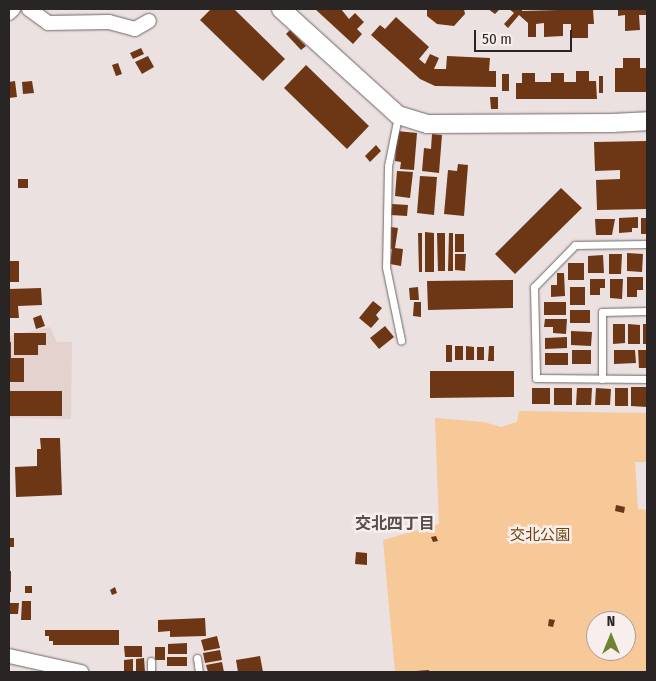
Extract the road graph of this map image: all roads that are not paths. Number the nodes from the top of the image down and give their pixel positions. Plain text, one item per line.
1 (13, 9) edge
2 (29, 9) edge
3 (281, 9) edge
4 (9, 13) edge
5 (149, 21) dead end
6 (398, 115) junction
7 (647, 120) edge
8 (647, 244) edge
9 (647, 311) edge
10 (401, 340) dead end
11 (602, 379) junction
12 (647, 379) edge
13 (9, 656) edge
14 (197, 658) dead end
15 (150, 661) dead end
16 (81, 672) edge
17 (151, 672) edge
18 (199, 672) edge

1 - 4 street
2 - 5 street
3 - 6 street
6 - 7 street
6 - 10 lane
8 - 11 lane
9 - 11 lane
11 - 12 lane
13 - 16 street
14 - 18 lane
15 - 17 lane

